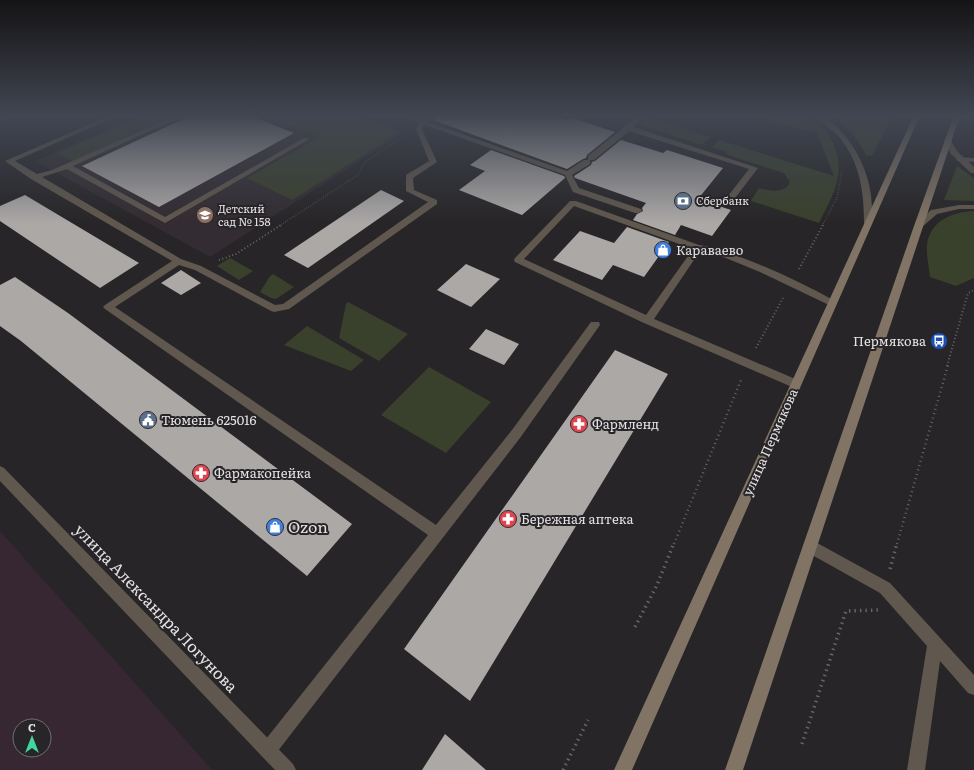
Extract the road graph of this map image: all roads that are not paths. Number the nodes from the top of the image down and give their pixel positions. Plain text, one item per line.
1 (33, 151) edge
2 (101, 151) edge
3 (285, 151) edge
4 (429, 151) edge
5 (501, 151) edge
6 (600, 151) edge
7 (700, 151) edge
8 (852, 151) edge
9 (901, 151) edge
10 (944, 151) edge
11 (953, 151) edge
12 (960, 159) junction
13 (974, 160) edge
14 (5, 163) edge
15 (67, 166) junction
16 (974, 171) edge
17 (568, 174) junction
18 (34, 177) junction
19 (729, 200) dead end
20 (974, 207) edge
21 (638, 211) dead end
22 (868, 223) junction
23 (918, 226) junction
24 (698, 248) junction
25 (178, 261) junction
26 (832, 303) junction
27 (648, 320) junction
28 (595, 325) dead end
29 (796, 384) junction
30 (0, 472) edge
31 (437, 534) junction
32 (810, 546) junction
33 (935, 643) junction
34 (974, 687) edge
35 (268, 750) junction
36 (287, 770) edge
37 (623, 770) edge
38 (734, 770) edge
39 (916, 770) edge

1 - 14 street
2 - 15 street
3 - 15 street
4 - 25 street
5 - 17 street
6 - 17 street
7 - 19 street
8 - 22 street
9 - 22 main road, улица Пермякова
10 - 23 main road
11 - 12 street
12 - 13 street
12 - 16 street
14 - 18 street
15 - 18 street
17 - 21 street
18 - 25 street
20 - 23 street
22 - 26 main road, улица Пермякова
23 - 32 main road
24 - 26 street
24 - 27 street
24 - 27 street
25 - 31 street
26 - 29 main road, улица Пермякова
27 - 29 street
28 - 31 street
29 - 37 main road, улица Пермякова
30 - 35 street, улица Александра Логунова
31 - 35 street
32 - 33 street
32 - 38 main road
33 - 34 street
33 - 39 street
35 - 36 street, улица Александра Логунова

